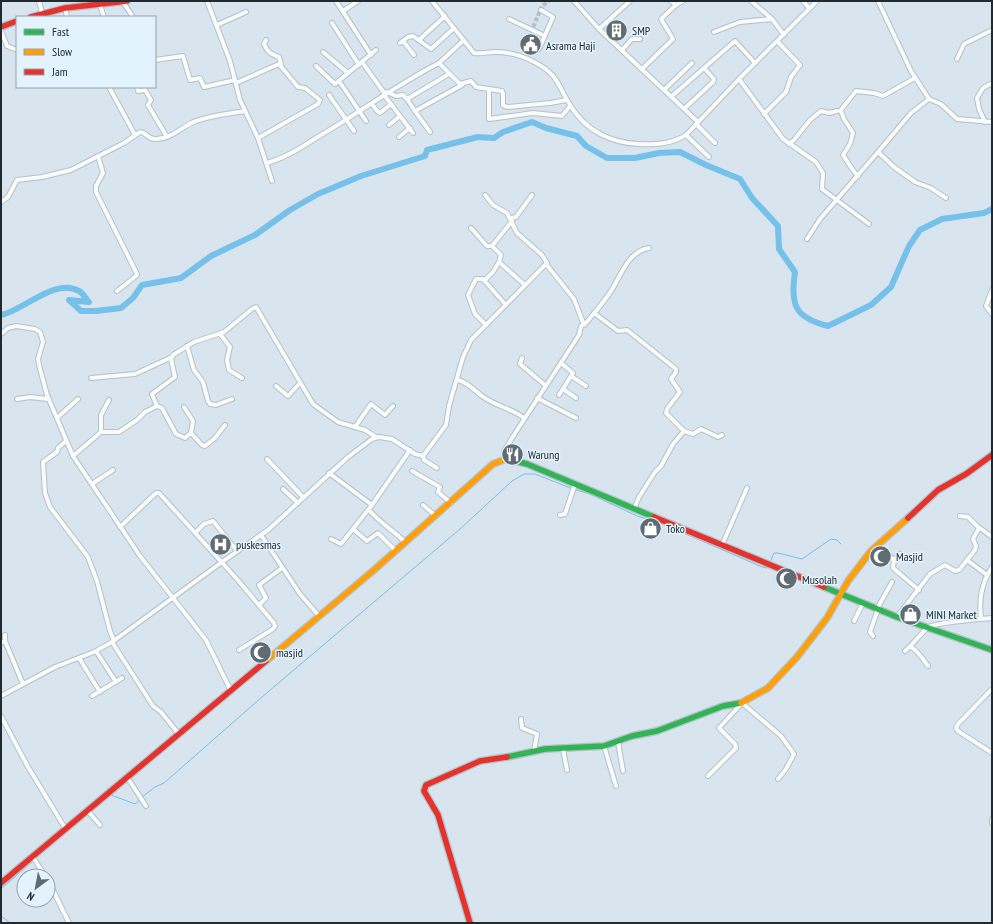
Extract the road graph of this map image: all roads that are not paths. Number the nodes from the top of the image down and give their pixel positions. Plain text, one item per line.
1 (39, 1) edge
2 (125, 1) edge
3 (207, 1) edge
4 (336, 1) edge
5 (358, 1) edge
6 (432, 1) edge
7 (574, 1) edge
8 (630, 1) edge
9 (671, 1) edge
10 (683, 1) edge
11 (751, 1) edge
12 (803, 1) edge
13 (817, 1) edge
14 (878, 1) edge
15 (112, 2) edge
16 (84, 4) edge
17 (100, 4) junction
18 (676, 5) junction
19 (65, 8) junction
20 (809, 8) junction
21 (541, 10) dead end
22 (343, 11) junction
23 (246, 12) dead end
24 (43, 16) edge
25 (67, 16) edge
26 (104, 16) edge
27 (132, 16) edge
28 (445, 16) junction
29 (509, 19) dead end
30 (772, 19) junction
31 (16, 21) edge
32 (332, 23) dead end
33 (217, 25) junction
34 (1, 27) edge
35 (454, 28) junction
36 (599, 29) junction
37 (992, 30) edge
38 (1, 31) edge
39 (714, 32) dead end
40 (784, 35) junction
41 (545, 36) junction
42 (640, 39) dead end
43 (266, 40) dead end
44 (419, 40) junction
45 (464, 40) junction
46 (777, 41) junction
47 (526, 45) dead end
48 (16, 50) edge
49 (376, 50) dead end
50 (622, 50) junction
51 (323, 52) dead end
52 (370, 55) junction
53 (414, 55) dead end
54 (957, 59) dead end
55 (156, 60) edge
56 (360, 63) junction
57 (439, 63) junction
58 (692, 63) dead end
59 (755, 63) junction
60 (281, 64) junction
61 (316, 66) dead end
62 (704, 68) junction
63 (642, 69) junction
64 (348, 73) junction
65 (449, 74) junction
66 (915, 78) junction
67 (739, 79) junction
68 (235, 81) junction
69 (339, 81) junction
70 (992, 83) edge
71 (462, 85) junction
72 (137, 88) edge
73 (110, 89) edge
74 (489, 89) junction
75 (665, 89) junction
76 (385, 94) junction
77 (329, 95) dead end
78 (672, 96) junction
79 (930, 99) junction
80 (407, 100) junction
81 (567, 100) junction
82 (372, 104) junction
83 (391, 104) junction
84 (570, 106) junction
85 (685, 108) junction
86 (245, 111) junction
87 (415, 111) junction
88 (839, 111) junction
89 (359, 112) junction
90 (764, 114) junction
91 (400, 116) junction
92 (347, 120) junction
93 (366, 121) dead end
94 (985, 122) junction
95 (992, 122) edge
96 (697, 123) junction
97 (389, 125) dead end
98 (410, 128) junction
99 (354, 131) dead end
100 (430, 132) dead end
101 (413, 133) dead end
102 (135, 135) junction
103 (686, 135) junction
104 (167, 137) junction
105 (399, 137) dead end
106 (258, 138) junction
107 (715, 143) dead end
108 (789, 144) junction
109 (878, 152) junction
110 (98, 156) junction
111 (709, 157) dead end
112 (267, 162) junction
113 (858, 176) junction
114 (272, 181) dead end
115 (485, 195) dead end
116 (532, 195) dead end
117 (946, 198) dead end
118 (837, 200) junction
119 (1, 202) edge
120 (512, 220) junction
121 (869, 224) dead end
122 (471, 228) dead end
123 (807, 239) dead end
124 (492, 246) junction
125 (649, 248) dead end
126 (499, 262) junction
127 (546, 264) junction
128 (484, 280) junction
129 (524, 285) junction
130 (992, 290) edge
131 (118, 291) dead end
132 (505, 304) junction
133 (594, 313) junction
134 (992, 314) edge
135 (486, 325) junction
136 (584, 325) junction
137 (1, 334) edge
138 (220, 334) junction
139 (187, 346) junction
140 (172, 357) junction
141 (522, 358) dead end
142 (561, 362) junction
143 (571, 376) junction
144 (91, 378) dead end
145 (242, 378) dead end
146 (458, 380) junction
147 (300, 383) junction
148 (545, 385) junction
149 (276, 386) dead end
150 (586, 386) dead end
151 (563, 388) junction
152 (559, 394) dead end
153 (537, 398) junction
154 (576, 398) dead end
155 (17, 399) dead end
156 (48, 399) junction
157 (232, 399) dead end
158 (78, 400) dead end
159 (109, 400) dead end
160 (157, 406) junction
161 (393, 406) dead end
162 (184, 407) dead end
163 (57, 418) junction
164 (524, 418) junction
165 (576, 418) dead end
166 (226, 425) dead end
167 (355, 427) junction
168 (684, 431) junction
169 (101, 432) junction
170 (191, 433) junction
171 (722, 435) dead end
172 (376, 437) junction
173 (66, 441) junction
174 (410, 450) junction
175 (992, 455) edge
176 (73, 456) junction
177 (423, 456) junction
178 (267, 459) dead end
179 (504, 459) junction
180 (437, 468) dead end
181 (113, 470) dead end
182 (412, 471) dead end
183 (330, 473) junction
184 (92, 484) junction
185 (574, 486) junction
186 (748, 488) dead end
187 (283, 489) dead end
188 (303, 497) junction
189 (298, 503) junction
190 (451, 503) junction
191 (372, 505) junction
192 (423, 505) dead end
193 (634, 509) junction
194 (368, 510) junction
195 (560, 515) dead end
196 (436, 516) junction
197 (960, 516) dead end
198 (120, 527) junction
199 (979, 528) junction
200 (353, 529) junction
201 (195, 533) junction
202 (261, 535) junction
203 (992, 537) edge
204 (331, 539) dead end
205 (405, 542) junction
206 (722, 545) junction
207 (237, 551) junction
208 (396, 551) junction
209 (887, 554) dead end
210 (900, 554) dead end
211 (894, 560) junction
212 (967, 560) junction
213 (222, 562) junction
214 (992, 567) edge
215 (282, 568) junction
216 (987, 575) junction
217 (892, 582) dead end
218 (918, 590) junction
219 (841, 594) junction
220 (172, 598) junction
221 (863, 603) junction
222 (259, 605) junction
223 (878, 609) junction
224 (319, 616) junction
225 (897, 617) junction
226 (992, 618) edge
227 (981, 619) junction
228 (854, 621) dead end
229 (928, 627) junction
230 (6, 635) dead end
231 (873, 636) dead end
232 (3, 642) edge
233 (113, 642) junction
234 (911, 647) junction
235 (239, 650) dead end
236 (992, 650) edge
237 (96, 651) junction
238 (905, 651) dead end
239 (79, 658) junction
240 (928, 666) dead end
241 (122, 678) dead end
242 (116, 682) junction
243 (23, 684) junction
244 (230, 689) junction
245 (992, 689) edge
246 (100, 692) junction
247 (1, 696) edge
248 (92, 696) dead end
249 (742, 703) junction
250 (1, 716) edge
251 (521, 719) dead end
252 (178, 733) junction
253 (618, 742) junction
254 (604, 746) junction
255 (563, 749) junction
256 (534, 752) junction
257 (992, 753) edge
258 (567, 770) dead end
259 (623, 771) dead end
260 (708, 776) dead end
261 (127, 777) junction
262 (778, 779) dead end
263 (616, 786) dead end
264 (146, 806) dead end
265 (87, 810) junction
266 (992, 819) edge
267 (992, 823) edge
268 (100, 825) dead end
269 (65, 828) junction
270 (34, 859) junction
271 (40, 868) edge
272 (1, 883) edge
273 (56, 896) edge
274 (69, 923) edge
275 (470, 923) edge

1 - 24 street
2 - 15 street
2 - 27 street
3 - 33 street
4 - 22 street
5 - 22 street
6 - 28 street
7 - 36 street
8 - 36 street
9 - 18 street
10 - 18 street
11 - 30 street
12 - 20 street
13 - 20 street
14 - 66 street
15 - 17 street
16 - 17 street
16 - 19 street
17 - 26 street
18 - 63 street
19 - 24 street
19 - 25 street
20 - 40 street
21 - 41 street
22 - 52 street
23 - 33 street
28 - 35 street
28 - 44 street
29 - 41 street
30 - 39 street
30 - 40 street
31 - 34 street
32 - 56 street
33 - 68 street
35 - 44 street
35 - 45 street
36 - 50 street
37 - 54 street
38 - 48 street
40 - 46 street
41 - 47 street
42 - 50 street
43 - 60 street
44 - 53 street
45 - 57 street
45 - 81 street
46 - 59 street
46 - 90 street
49 - 52 street
50 - 63 street
51 - 64 street
52 - 56 street
55 - 68 street
56 - 64 street
56 - 76 street
57 - 65 street
57 - 76 street
58 - 75 street
59 - 62 street
59 - 67 street
60 - 68 street
60 - 106 street
61 - 69 street
62 - 78 street
62 - 85 street
63 - 75 street
64 - 69 street
65 - 71 street
65 - 80 street
66 - 79 street
66 - 88 street
67 - 90 street
67 - 96 street
68 - 86 street
69 - 89 street
70 - 94 street
71 - 74 street
71 - 87 street
72 - 104 street
73 - 102 street
74 - 81 street
74 - 84 street
75 - 78 street
76 - 80 street
76 - 82 street
76 - 83 street
77 - 92 street
78 - 85 street
79 - 94 street
79 - 109 street
80 - 87 street
81 - 84 street
82 - 83 street
82 - 89 street
83 - 91 street
84 - 103 street
85 - 96 street
86 - 104 street
86 - 106 street
87 - 100 street
88 - 108 street
88 - 113 street
89 - 92 street
89 - 93 street
90 - 108 street
91 - 97 street
91 - 98 street
92 - 99 street
92 - 112 street
94 - 95 street
96 - 103 street
96 - 107 street
98 - 101 street
98 - 105 street
102 - 104 street
102 - 110 street
103 - 111 street
106 - 112 street
108 - 118 street
109 - 113 street
109 - 117 street
110 - 119 street
110 - 131 street
112 - 114 street
113 - 118 street
115 - 120 street
116 - 120 street
118 - 121 street
118 - 123 street
120 - 124 street
120 - 127 street
122 - 124 street
124 - 126 street
125 - 133 street
126 - 128 street
126 - 129 street
127 - 129 street
127 - 136 street
128 - 132 street
128 - 135 street
129 - 132 street
130 - 134 street
132 - 135 street
133 - 136 street
133 - 168 street
135 - 146 street
136 - 142 street
137 - 156 street
138 - 139 street
138 - 145 street
138 - 147 street
139 - 140 street
139 - 157 street
140 - 144 street
140 - 160 street
141 - 148 street
142 - 143 street
142 - 148 street
143 - 150 street
143 - 151 street
146 - 164 street
146 - 177 street
147 - 149 street
147 - 167 street
148 - 153 street
151 - 152 street
151 - 154 street
153 - 164 street
153 - 165 street
155 - 156 street
156 - 163 street
158 - 163 street
159 - 169 street
160 - 169 street
160 - 170 street
161 - 167 street
162 - 170 street
163 - 173 street
164 - 179 street
166 - 170 street
167 - 172 street
168 - 171 street
168 - 193 street
169 - 176 street
172 - 174 street
172 - 183 street
173 - 176 street
173 - 233 street
174 - 177 street
174 - 191 street
175 - 219 street
176 - 184 street
177 - 180 street
178 - 188 street
179 - 185 street
179 - 190 street
181 - 184 street
182 - 190 street
183 - 188 street
183 - 191 street
184 - 198 street
185 - 193 street
185 - 195 street
186 - 206 street
187 - 189 street
188 - 189 street
189 - 202 street
190 - 196 street
191 - 194 street
192 - 196 street
193 - 206 street
194 - 200 street
194 - 205 street
196 - 205 street
197 - 199 street
198 - 201 street
198 - 220 street
199 - 203 street
199 - 212 street
200 - 204 street
200 - 208 street
201 - 207 street
201 - 213 street
202 - 207 street
202 - 215 street
205 - 208 street
206 - 219 street
207 - 213 street
208 - 224 street
209 - 211 street
210 - 211 street
211 - 218 street
212 - 216 street
212 - 218 street
213 - 220 street
213 - 222 street
214 - 216 street
215 - 222 street
215 - 224 street
216 - 227 street
217 - 223 street
218 - 225 street
219 - 221 street
219 - 249 street
220 - 233 street
220 - 244 street
221 - 223 street
221 - 228 street
222 - 235 street
223 - 225 street
223 - 231 street
224 - 244 street
225 - 229 street
226 - 227 street
227 - 229 street
229 - 234 street
229 - 236 street
230 - 232 street
232 - 243 street
233 - 237 street
233 - 252 street
234 - 238 street
234 - 240 street
237 - 239 street
237 - 242 street
239 - 243 street
239 - 246 street
241 - 242 street
242 - 246 street
243 - 247 street
244 - 252 street
245 - 257 street
246 - 248 street
249 - 253 street
249 - 260 street
249 - 262 street
250 - 269 street
251 - 256 street
252 - 261 street
253 - 254 street
253 - 259 street
254 - 255 street
254 - 263 street
255 - 256 street
255 - 258 street
256 - 275 street
261 - 264 street
261 - 265 street
265 - 268 street
265 - 269 street
266 - 267 street
269 - 270 street
270 - 271 street
270 - 272 street
273 - 274 street

